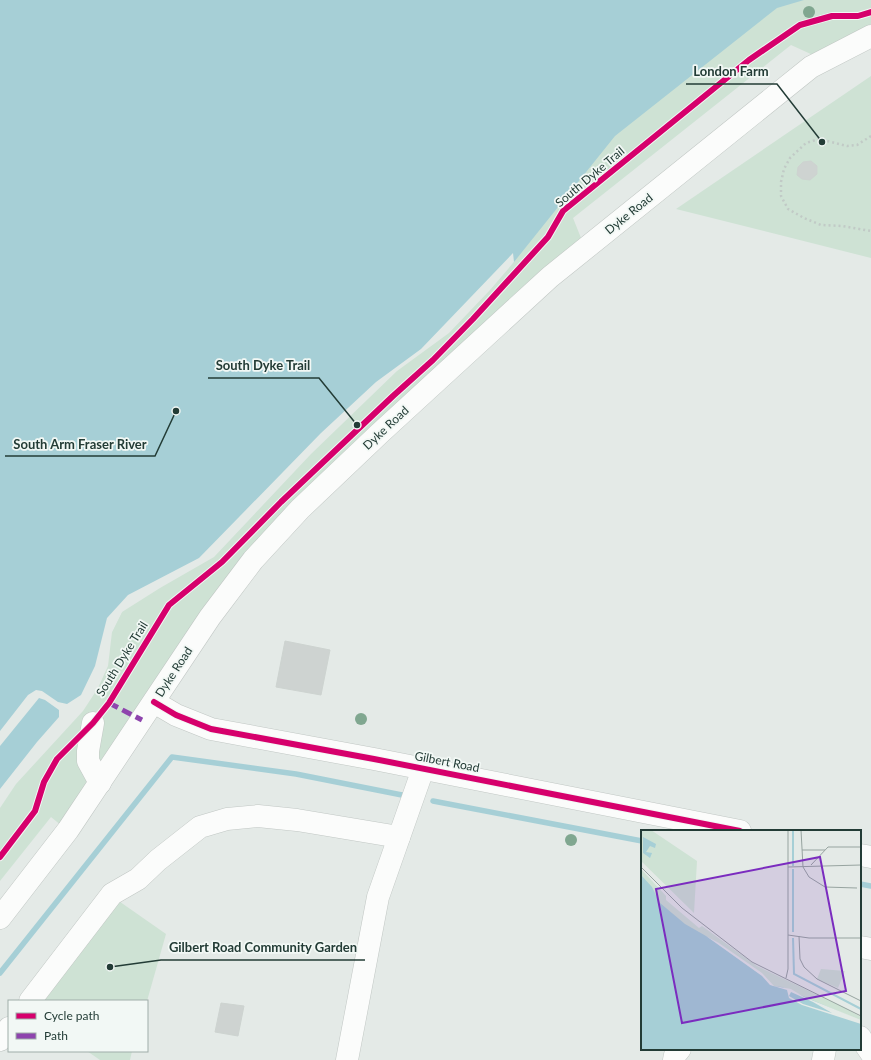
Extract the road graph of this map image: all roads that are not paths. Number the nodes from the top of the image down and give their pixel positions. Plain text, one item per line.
1 (871, 36) edge
2 (154, 702) junction
3 (93, 723) dead end
4 (423, 768) junction
5 (100, 783) junction
6 (735, 830) edge
7 (400, 837) junction
8 (861, 855) edge
9 (871, 857) edge
10 (0, 918) edge
11 (861, 947) edge
12 (871, 949) edge
13 (31, 1000) edge
14 (8, 1029) edge
15 (861, 1038) edge
16 (0, 1040) edge
17 (679, 1050) edge
18 (825, 1050) edge
19 (871, 1053) edge
20 (347, 1060) edge
21 (674, 1060) edge
22 (823, 1060) edge

1 - 2 street, Dyke Road
2 - 4 street, Gilbert Road
2 - 5 street, Dyke Road
3 - 5 street
4 - 6 street, Gilbert Road
4 - 7 street
5 - 10 street, Dyke Road
7 - 13 street
7 - 20 street
8 - 9 street
11 - 12 street
14 - 16 street
15 - 19 street
17 - 21 street
18 - 22 street

